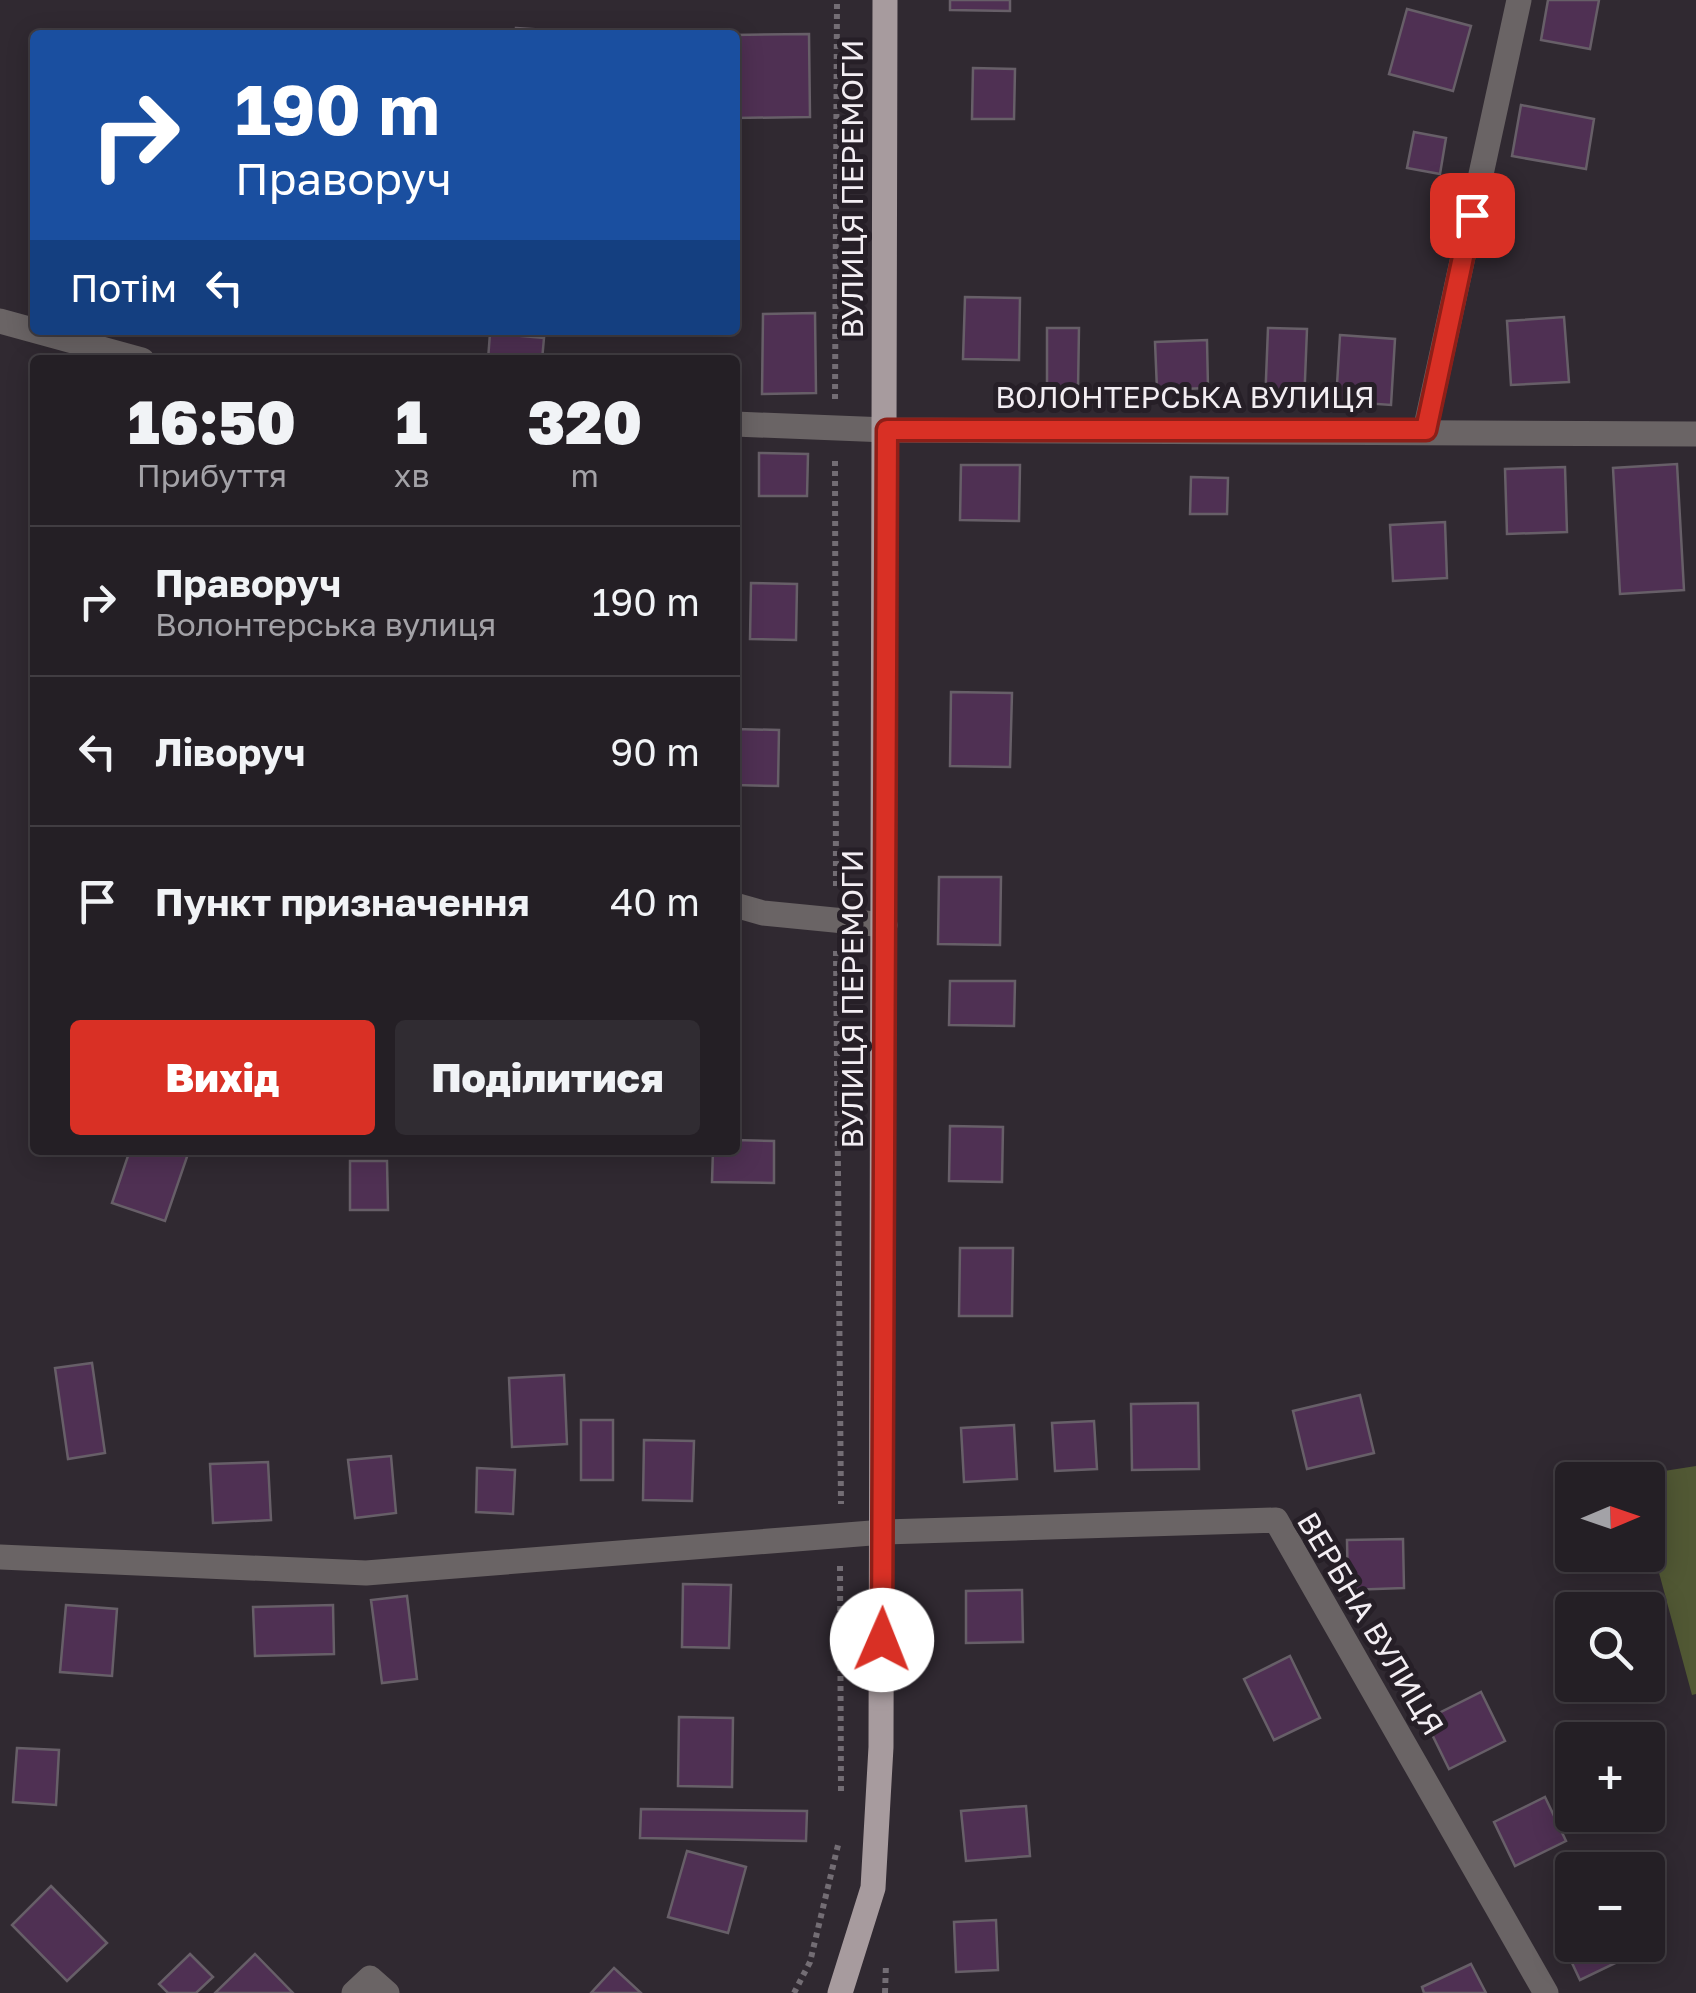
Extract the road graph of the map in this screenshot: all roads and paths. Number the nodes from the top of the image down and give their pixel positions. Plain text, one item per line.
1 (837, 0) edge
2 (885, 0) edge
3 (1519, 0) edge
4 (0, 321) edge
5 (30, 329) edge
6 (51, 335) edge
7 (124, 355) edge
8 (740, 424) edge
9 (835, 428) junction
10 (887, 430) junction
11 (1426, 430) junction
12 (1696, 434) edge
13 (740, 906) edge
14 (836, 920) junction
15 (885, 925) junction
16 (884, 1532) junction
17 (841, 1535) junction
18 (0, 1557) edge
19 (841, 1814) dead end
20 (841, 1833) dead end
21 (354, 1993) edge
22 (387, 1993) edge
23 (794, 1993) edge
24 (840, 1993) edge
25 (1546, 1993) edge

1 - 9 path
2 - 10 main road, ВУЛИЦЯ ПЕРЕМОГИ
3 - 11 street
4 - 5 street
6 - 7 street
8 - 9 street, ВОЛОНТЕРСЬКА ВУЛИЦЯ
9 - 10 street, ВОЛОНТЕРСЬКА ВУЛИЦЯ
9 - 14 path
10 - 11 street, ВОЛОНТЕРСЬКА ВУЛИЦЯ
10 - 15 main road, ВУЛИЦЯ ПЕРЕМОГИ
11 - 12 street, ВОЛОНТЕРСЬКА ВУЛИЦЯ
13 - 14 street
14 - 15 street
14 - 17 path
15 - 16 main road, ВУЛИЦЯ ПЕРЕМОГИ
16 - 17 street
16 - 24 main road, ВУЛИЦЯ ПЕРЕМОГИ
16 - 25 street, ВЕРБНА ВУЛИЦЯ
17 - 18 street
17 - 19 path
20 - 23 path
21 - 22 street

